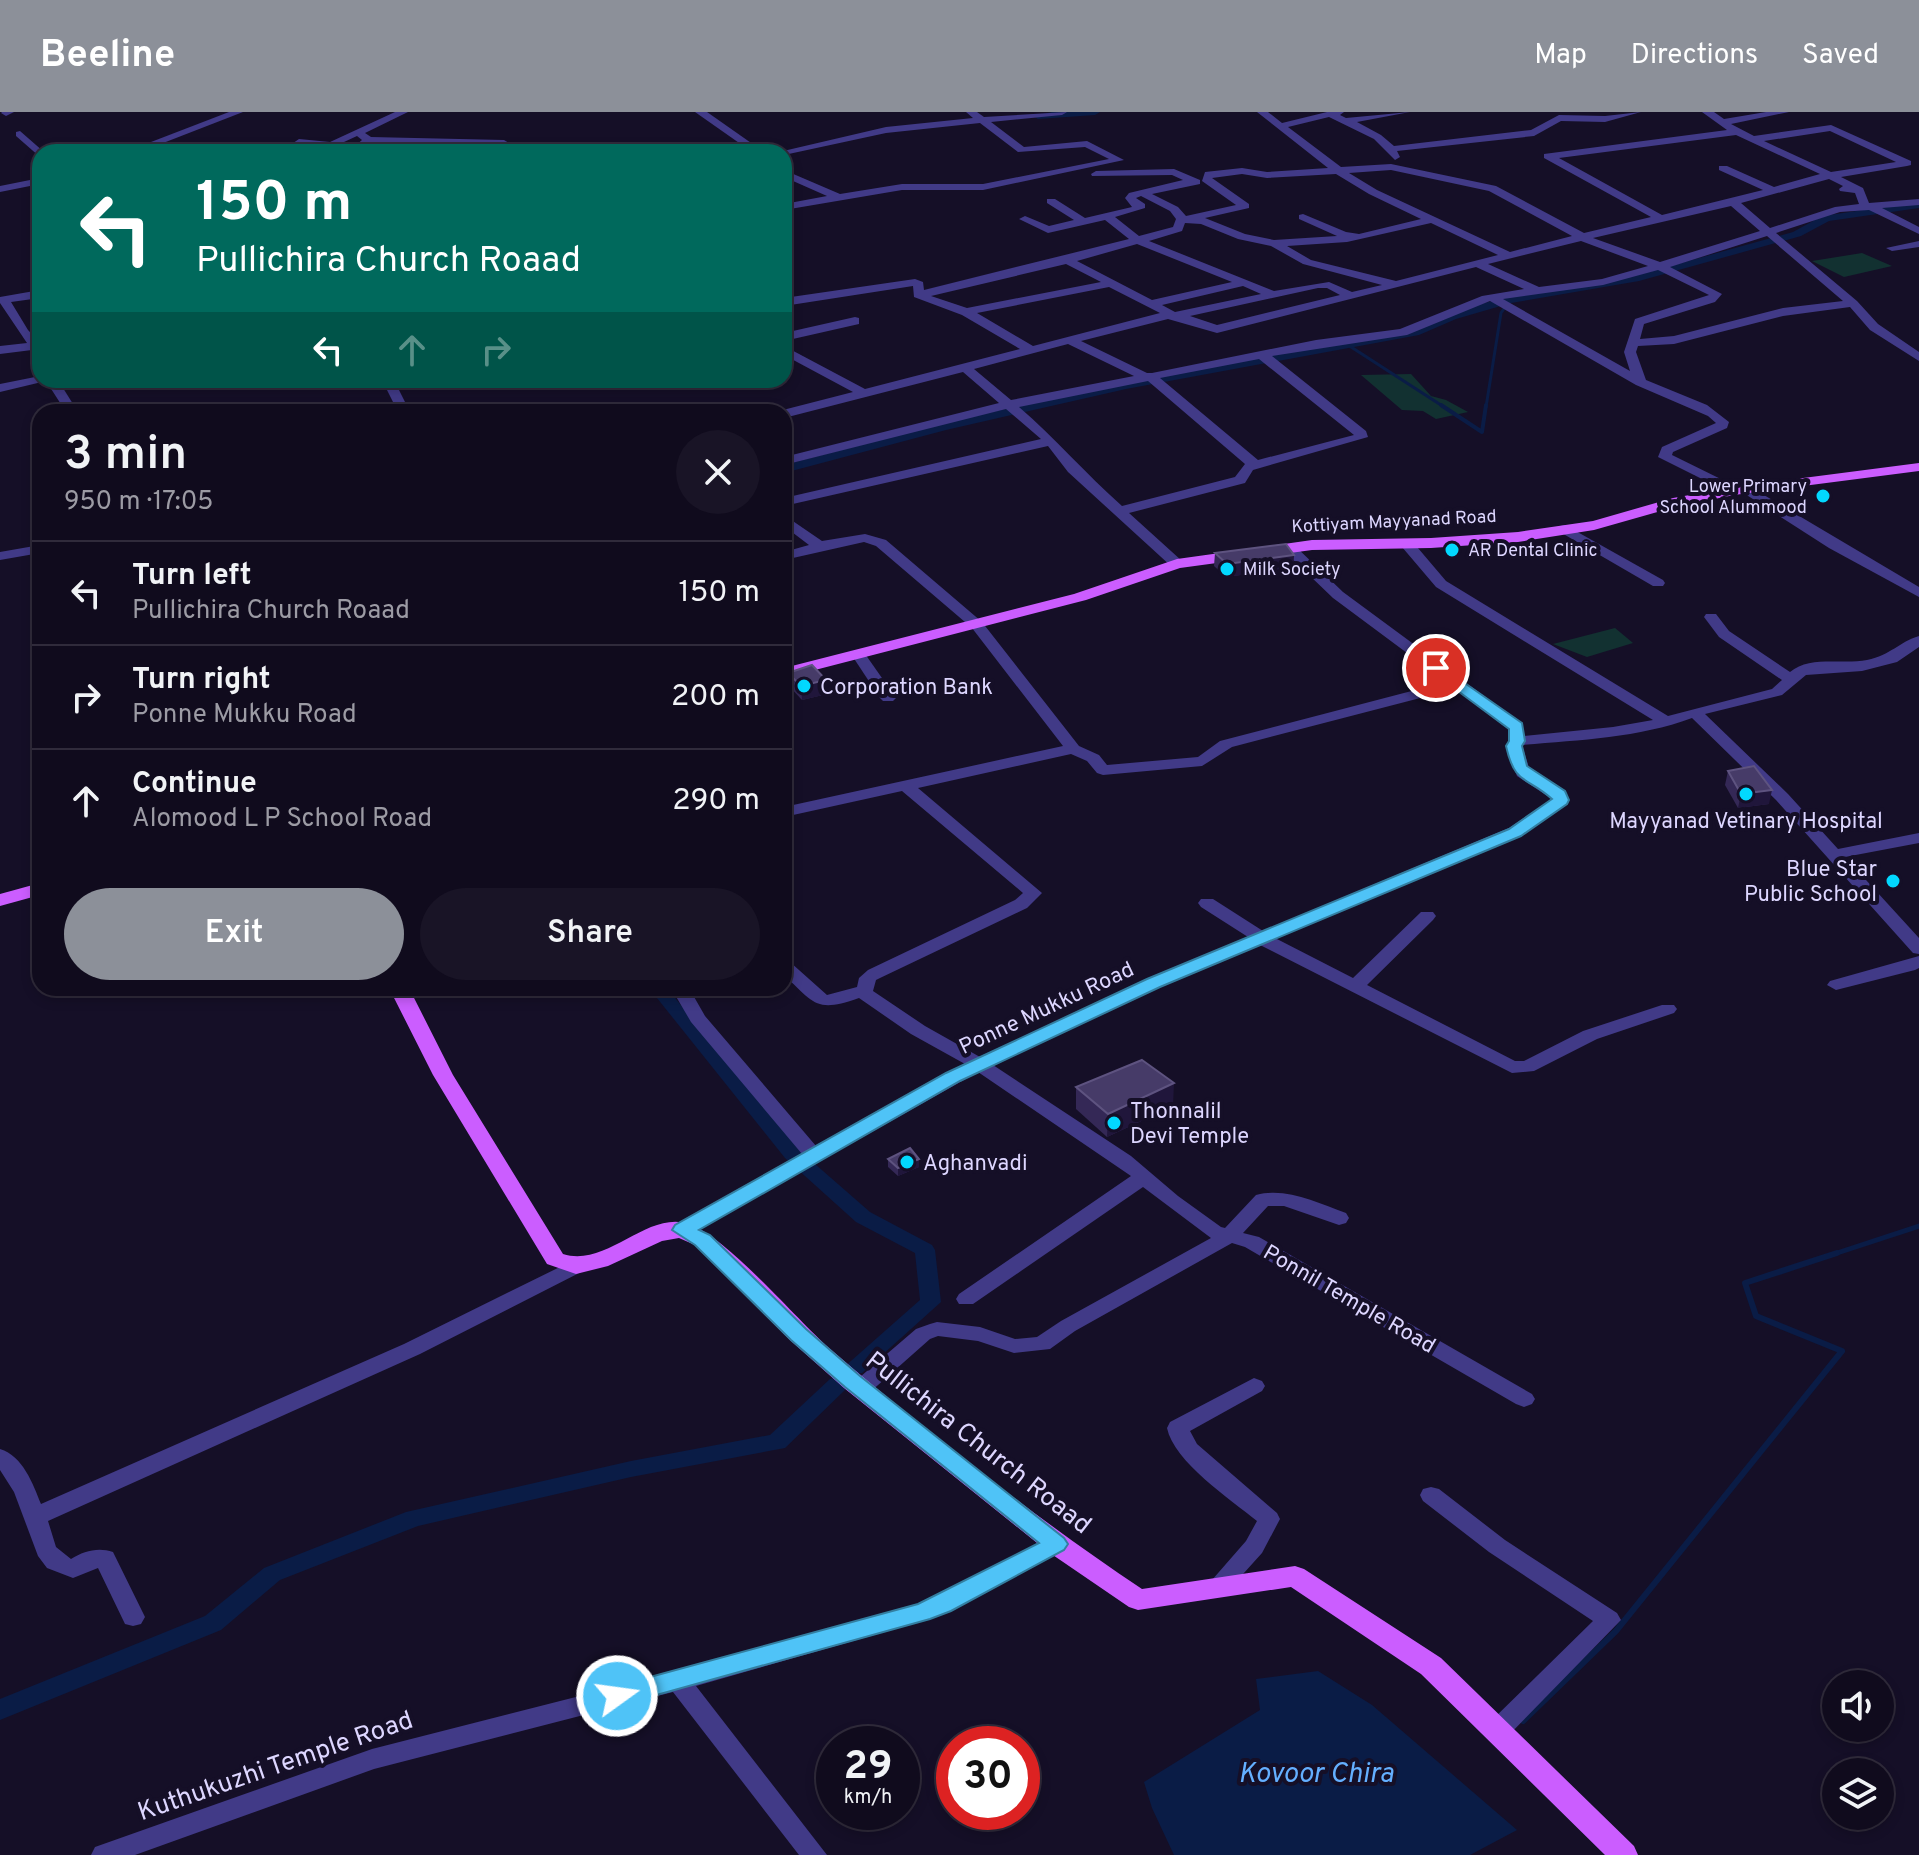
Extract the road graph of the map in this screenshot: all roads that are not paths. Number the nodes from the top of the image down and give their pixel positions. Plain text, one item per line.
1 (238, 112) edge
2 (403, 112) edge
3 (700, 112) edge
4 (1062, 112) edge
5 (1262, 112) edge
6 (1405, 112) edge
7 (1636, 112) edge
8 (1707, 112) edge
9 (1784, 112) edge
10 (976, 115) edge
11 (1338, 116) edge
12 (1723, 122) junction
13 (1281, 126) junction
14 (358, 132) junction
15 (1737, 132) junction
16 (20, 134) dead end
17 (1753, 139) junction
18 (368, 140) junction
19 (504, 143) dead end
20 (152, 144) edge
21 (296, 144) edge
22 (320, 144) edge
23 (333, 144) edge
24 (363, 144) edge
25 (747, 144) edge
26 (32, 146) edge
27 (1392, 149) junction
28 (792, 150) edge
29 (1919, 160) edge
30 (1907, 163) junction
31 (1398, 168) junction
32 (1723, 168) dead end
33 (1062, 170) junction
34 (1339, 171) junction
35 (1830, 175) junction
36 (792, 177) edge
37 (1194, 181) junction
38 (32, 183) edge
39 (0, 189) edge
40 (1771, 190) junction
41 (1142, 193) junction
42 (1227, 194) junction
43 (839, 198) junction
44 (1051, 201) dead end
45 (1733, 202) junction
46 (1919, 202) edge
47 (792, 206) edge
48 (1866, 206) junction
49 (1106, 215) junction
50 (1303, 217) dead end
51 (1660, 218) junction
52 (1025, 219) dead end
53 (1435, 219) junction
54 (1183, 220) junction
55 (1083, 221) junction
56 (1919, 231) edge
57 (1769, 233) junction
58 (1359, 237) junction
59 (1584, 238) junction
60 (1137, 240) junction
61 (1274, 243) junction
62 (1919, 244) edge
63 (1892, 248) dead end
64 (1507, 255) junction
65 (1067, 260) junction
66 (1476, 263) junction
67 (1659, 266) junction
68 (1247, 282) junction
69 (1109, 284) junction
70 (1395, 285) junction
71 (1537, 291) junction
72 (1272, 294) junction
73 (32, 295) edge
74 (918, 295) junction
75 (1352, 297) junction
76 (1491, 297) junction
77 (792, 301) edge
78 (1155, 303) junction
79 (1853, 303) junction
80 (966, 312) junction
81 (1174, 315) junction
82 (855, 321) dead end
83 (792, 335) edge
84 (32, 341) edge
85 (1071, 341) junction
86 (1633, 343) junction
87 (32, 347) edge
88 (0, 350) edge
89 (1032, 351) junction
90 (792, 354) edge
91 (1261, 354) junction
92 (1919, 357) edge
93 (966, 368) junction
94 (1148, 377) junction
95 (32, 382) edge
96 (1640, 382) junction
97 (0, 388) edge
98 (865, 394) junction
99 (1007, 405) junction
100 (792, 412) edge
101 (1051, 441) junction
102 (792, 459) edge
103 (1255, 465) junction
104 (1919, 467) edge
105 (1740, 490) junction
106 (792, 500) edge
107 (1119, 511) junction
108 (792, 526) edge
109 (1565, 529) junction
110 (1407, 544) junction
111 (825, 546) junction
112 (1289, 548) junction
113 (32, 550) edge
114 (792, 554) edge
115 (0, 556) edge
116 (1177, 564) junction
117 (1658, 583) dead end
118 (1919, 593) edge
119 (1711, 617) dead end
120 (977, 625) junction
121 (1919, 640) edge
122 (858, 654) junction
123 (792, 671) edge
124 (1790, 679) junction
125 (1458, 684) junction
126 (888, 698) dead end
127 (1694, 712) junction
128 (1667, 722) junction
129 (1517, 741) junction
130 (1073, 749) junction
131 (905, 785) junction
132 (792, 810) edge
133 (1919, 838) edge
134 (1836, 854) junction
135 (32, 891) edge
136 (0, 900) edge
137 (1207, 903) dead end
138 (1427, 916) dead end
139 (1263, 939) junction
140 (1919, 949) edge
141 (1919, 961) edge
142 (792, 973) edge
143 (1836, 985) dead end
144 (1355, 987) junction
145 (865, 992) junction
146 (403, 996) edge
147 (685, 996) edge
148 (1668, 1009) dead end
149 (980, 1065) junction
150 (815, 1157) junction
151 (1145, 1176) junction
152 (1339, 1218) dead end
153 (682, 1230) junction
154 (1228, 1237) junction
155 (576, 1266) junction
156 (966, 1299) dead end
157 (1254, 1386) dead end
158 (861, 1388) junction
159 (1524, 1399) dead end
160 (0, 1457) edge
161 (1431, 1495) dead end
162 (35, 1517) junction
163 (1056, 1544) junction
164 (1217, 1588) junction
165 (133, 1617) dead end
166 (678, 1681) junction
167 (1498, 1730) junction
168 (104, 1855) edge
169 (814, 1855) edge
170 (1624, 1855) edge

1 - 20 street
2 - 14 street
3 - 25 street
4 - 10 street
5 - 13 street
6 - 11 street
7 - 27 street
8 - 12 street
9 - 12 street
10 - 28 street
10 - 33 street
11 - 13 street
11 - 27 street
12 - 15 street
13 - 34 street
14 - 18 street
14 - 23 street
15 - 17 street
15 - 51 street
16 - 26 street
17 - 30 street
17 - 35 street
18 - 19 street
18 - 24 street
21 - 22 street
27 - 31 street
29 - 30 street
30 - 35 street
31 - 34 street
31 - 59 street
32 - 40 street
33 - 37 street
33 - 43 street
34 - 42 street
34 - 53 street
35 - 40 street
35 - 48 street
36 - 43 street
37 - 41 street
37 - 42 street
38 - 39 street
40 - 45 street
41 - 49 street
41 - 54 street
42 - 54 street
43 - 47 street
44 - 55 street
45 - 51 street
45 - 57 street
46 - 48 street
48 - 56 street
48 - 57 street
49 - 55 street
49 - 60 street
50 - 58 street
51 - 59 street
52 - 55 street
53 - 58 street
53 - 64 street
54 - 60 street
54 - 61 street
57 - 67 street
57 - 79 street
58 - 61 street
59 - 64 street
59 - 67 street
60 - 65 street
60 - 68 street
61 - 70 street
62 - 63 street
64 - 66 street
65 - 69 street
65 - 74 street
66 - 70 street
66 - 71 street
67 - 71 street
67 - 86 street
68 - 72 street
68 - 78 street
69 - 78 street
69 - 80 street
70 - 75 street
71 - 76 street
72 - 75 street
72 - 81 street
73 - 84 street
74 - 77 street
74 - 80 street
75 - 81 street
76 - 91 street
76 - 96 street
78 - 81 street
79 - 86 street
79 - 92 street
80 - 89 street
81 - 85 street
82 - 83 street
85 - 89 street
85 - 94 street
86 - 96 street
87 - 88 street
89 - 93 street
90 - 98 street
91 - 94 street
91 - 103 street
93 - 98 street
93 - 99 street
94 - 99 street
94 - 103 street
95 - 97 street
96 - 105 street
98 - 100 street
99 - 101 street
99 - 102 street
101 - 106 street
101 - 107 street
103 - 107 street
104 - 105 main road, Kottiyam Mayyanad Road
105 - 109 main road, Kottiyam Mayyanad Road
105 - 118 street
107 - 116 street
108 - 111 street
109 - 110 main road, Kottiyam Mayyanad Road
109 - 117 street
110 - 112 main road, Kottiyam Mayyanad Road
110 - 128 street
111 - 114 street
111 - 120 street
112 - 116 main road, Kottiyam Mayyanad Road
112 - 125 street
113 - 115 street
116 - 120 main road, Kottiyam Mayyanad Road
119 - 124 street
120 - 122 main road, Kottiyam Mayyanad Road
120 - 130 street
121 - 124 street
122 - 123 main road, Kottiyam Mayyanad Road
122 - 126 street
124 - 127 street
125 - 129 street
125 - 130 street
127 - 128 street
127 - 134 street
128 - 129 street
129 - 139 street, Ponne Mukku Road
130 - 131 street
131 - 132 street
131 - 145 street
133 - 134 street
134 - 140 street
135 - 136 main road
137 - 139 street
138 - 144 street
139 - 144 street
139 - 149 street, Ponne Mukku Road
141 - 143 street
142 - 145 street
144 - 148 street
145 - 149 street, Ponnil Temple Road
146 - 155 main road
147 - 150 street
149 - 150 street, Ponne Mukku Road
149 - 151 street, Ponnil Temple Road
150 - 153 street, Ponne Mukku Road
151 - 154 street, Ponnil Temple Road
151 - 156 street
152 - 154 street
153 - 155 main road
153 - 158 main road, Pullichira Church Roaad
154 - 158 street
154 - 159 street, Ponnil Temple Road
155 - 162 street
157 - 164 street
158 - 163 main road, Pullichira Church Roaad
160 - 162 street
161 - 167 street
162 - 165 street
163 - 164 main road, Pullichira Church Roaad
163 - 166 street, Kuthukuzhi Temple Road
164 - 167 main road, Pullichira Church Roaad
166 - 168 street, Kuthukuzhi Temple Road
166 - 169 street
167 - 170 main road, Pullichira Church Roaad

